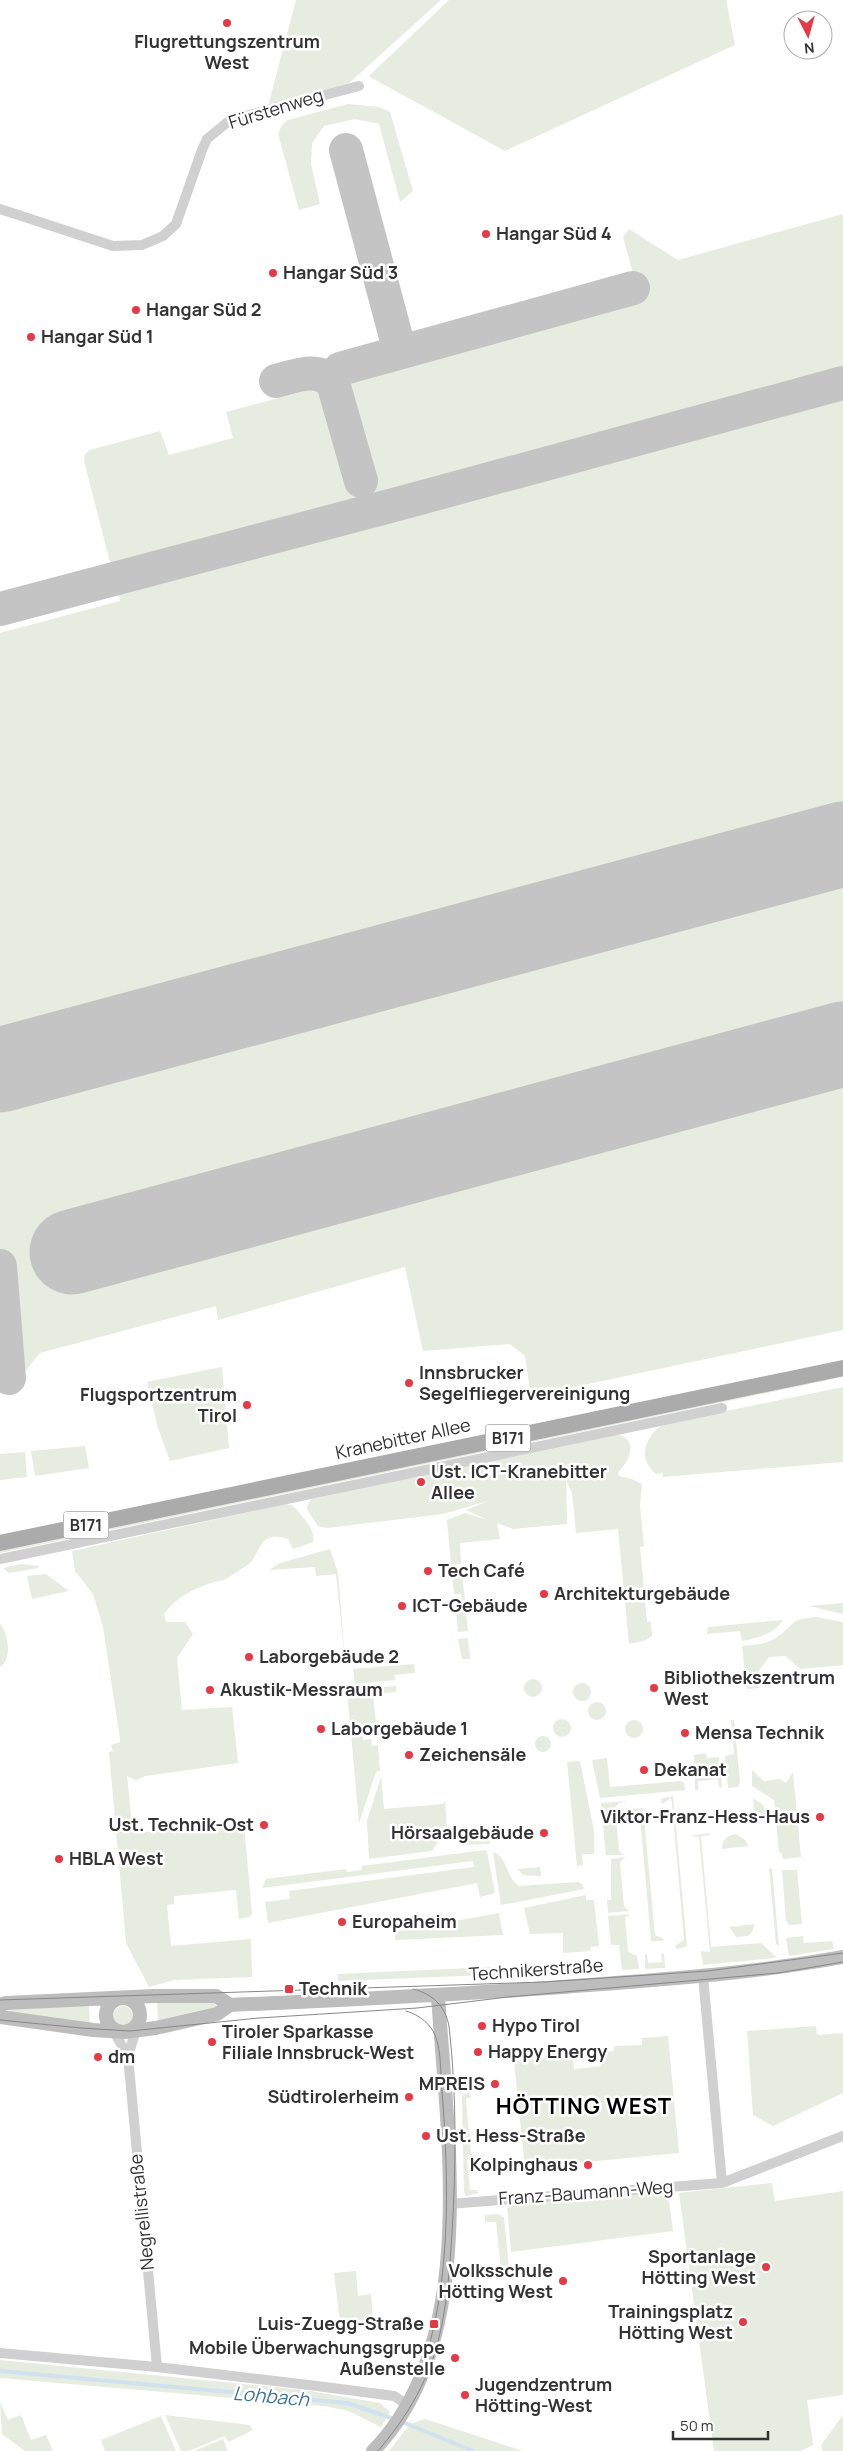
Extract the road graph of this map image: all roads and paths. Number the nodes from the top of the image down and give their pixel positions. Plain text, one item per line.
1 (359, 86) dead end
2 (0, 209) edge
3 (843, 1368) edge
4 (722, 1408) dead end
5 (0, 1543) edge
6 (0, 1559) edge
7 (843, 1957) edge
8 (703, 1976) junction
9 (438, 1996) junction
10 (122, 1998) junction
11 (0, 2005) edge
12 (230, 2005) junction
13 (0, 2018) edge
14 (125, 2029) junction
15 (128, 2056) junction
16 (843, 2136) edge
17 (722, 2183) junction
18 (450, 2204) junction
19 (0, 2353) edge
20 (157, 2367) junction
21 (408, 2405) junction
22 (373, 2451) edge

1 - 2 street, Fürstenweg
3 - 5 main road, Kranebitter Allee / B171
4 - 6 street, Kranebitter Allee
7 - 8 street, Technikerstraße
8 - 9 street, Technikerstraße
8 - 17 street
9 - 12 street, Technikerstraße
9 - 18 street
10 - 11 street, Technikerstraße
10 - 12 street, Technikerstraße
10 - 14 street
10 - 14 street
12 - 14 street, Technikerstraße
13 - 14 street, Technikerstraße
14 - 15 street, Negrellistraße
14 - 15 street, Negrellistraße
15 - 20 street, Negrellistraße
16 - 17 street, Franz-Baumann-Weg
17 - 18 street, Franz-Baumann-Weg
18 - 21 street
19 - 20 street
20 - 21 street
21 - 22 street

